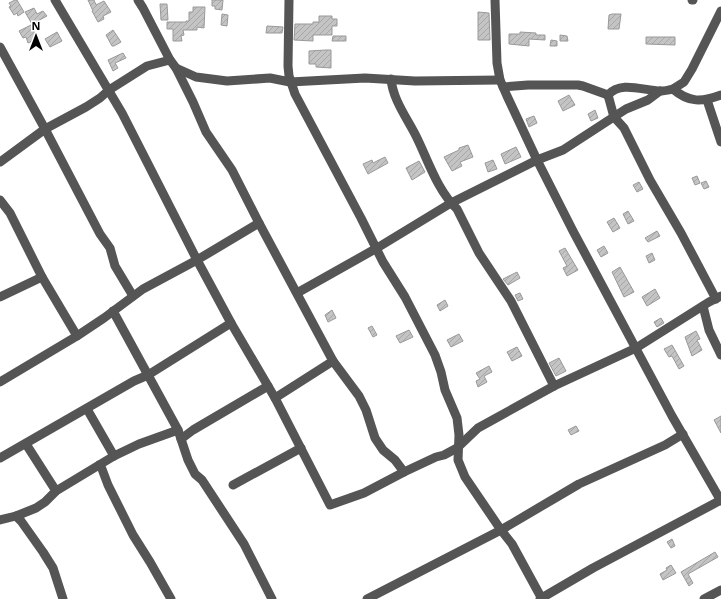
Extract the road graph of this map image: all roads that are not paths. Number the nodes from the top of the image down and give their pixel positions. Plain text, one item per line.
1 (55, 0) edge
2 (138, 0) edge
3 (289, 0) edge
4 (495, 0) edge
5 (721, 11) edge
6 (0, 47) edge
7 (170, 60) junction
8 (176, 68) junction
9 (391, 79) junction
10 (290, 82) junction
11 (502, 83) junction
12 (673, 89) junction
13 (109, 90) junction
14 (660, 91) junction
15 (608, 95) junction
16 (721, 95) edge
17 (707, 100) junction
18 (614, 117) junction
19 (45, 129) junction
20 (721, 142) edge
21 (537, 160) junction
22 (0, 162) edge
23 (0, 200) edge
24 (451, 204) junction
25 (258, 223) junction
26 (376, 248) junction
27 (197, 260) junction
28 (42, 277) junction
29 (297, 293) junction
30 (133, 296) junction
31 (0, 297) edge
32 (719, 297) edge
33 (703, 306) junction
34 (113, 311) junction
35 (231, 323) junction
36 (77, 336) junction
37 (636, 348) junction
38 (721, 355) edge
39 (334, 361) junction
40 (148, 375) junction
41 (0, 382) edge
42 (268, 386) junction
43 (554, 386) junction
44 (275, 398) junction
45 (87, 409) junction
46 (178, 430) junction
47 (683, 434) junction
48 (182, 439) junction
49 (26, 444) junction
50 (301, 448) junction
51 (457, 448) junction
52 (114, 456) junction
53 (0, 458) edge
54 (99, 465) junction
55 (404, 472) junction
56 (233, 485) dead end
57 (56, 491) junction
58 (721, 500) edge
59 (16, 516) junction
60 (0, 520) edge
61 (501, 530) junction
62 (721, 590) edge
63 (371, 598) edge
64 (63, 599) edge
65 (171, 599) edge
66 (272, 599) edge
67 (541, 599) edge
68 (704, 599) edge

1 - 13 street
2 - 7 street
3 - 10 street
4 - 11 street
5 - 12 street
6 - 19 street
7 - 8 street
7 - 13 street
8 - 10 street
8 - 25 street
9 - 10 street
9 - 11 street
9 - 24 street
10 - 26 street
11 - 15 street
11 - 21 street
12 - 14 street
12 - 17 street
13 - 19 street
13 - 27 street
14 - 15 street
14 - 18 street
15 - 18 street
16 - 17 street
17 - 20 street
18 - 21 street
18 - 32 street
19 - 22 street
19 - 30 street
21 - 24 street
21 - 37 street
23 - 28 street
24 - 26 street
24 - 43 street
25 - 27 street
25 - 29 street
26 - 29 street
26 - 51 street
27 - 30 street
27 - 35 street
28 - 31 street
28 - 36 street
29 - 39 street
30 - 34 street
32 - 33 street
33 - 37 street
33 - 38 street
34 - 36 street
34 - 40 street
35 - 40 street
35 - 42 street
36 - 41 street
37 - 43 street
37 - 47 street
39 - 44 street
39 - 55 street
40 - 45 street
40 - 46 street
42 - 44 street
42 - 48 street
43 - 51 street
44 - 50 street
45 - 49 street
45 - 52 street
46 - 48 street
46 - 52 street
47 - 58 street
47 - 61 street
48 - 66 street
49 - 53 street
49 - 57 street
50 - 55 street
50 - 56 street
51 - 55 street
51 - 61 street
52 - 54 street
54 - 57 street
54 - 65 street
57 - 59 street
58 - 67 street
59 - 60 street
59 - 64 street
61 - 63 street
61 - 67 street
62 - 68 street

